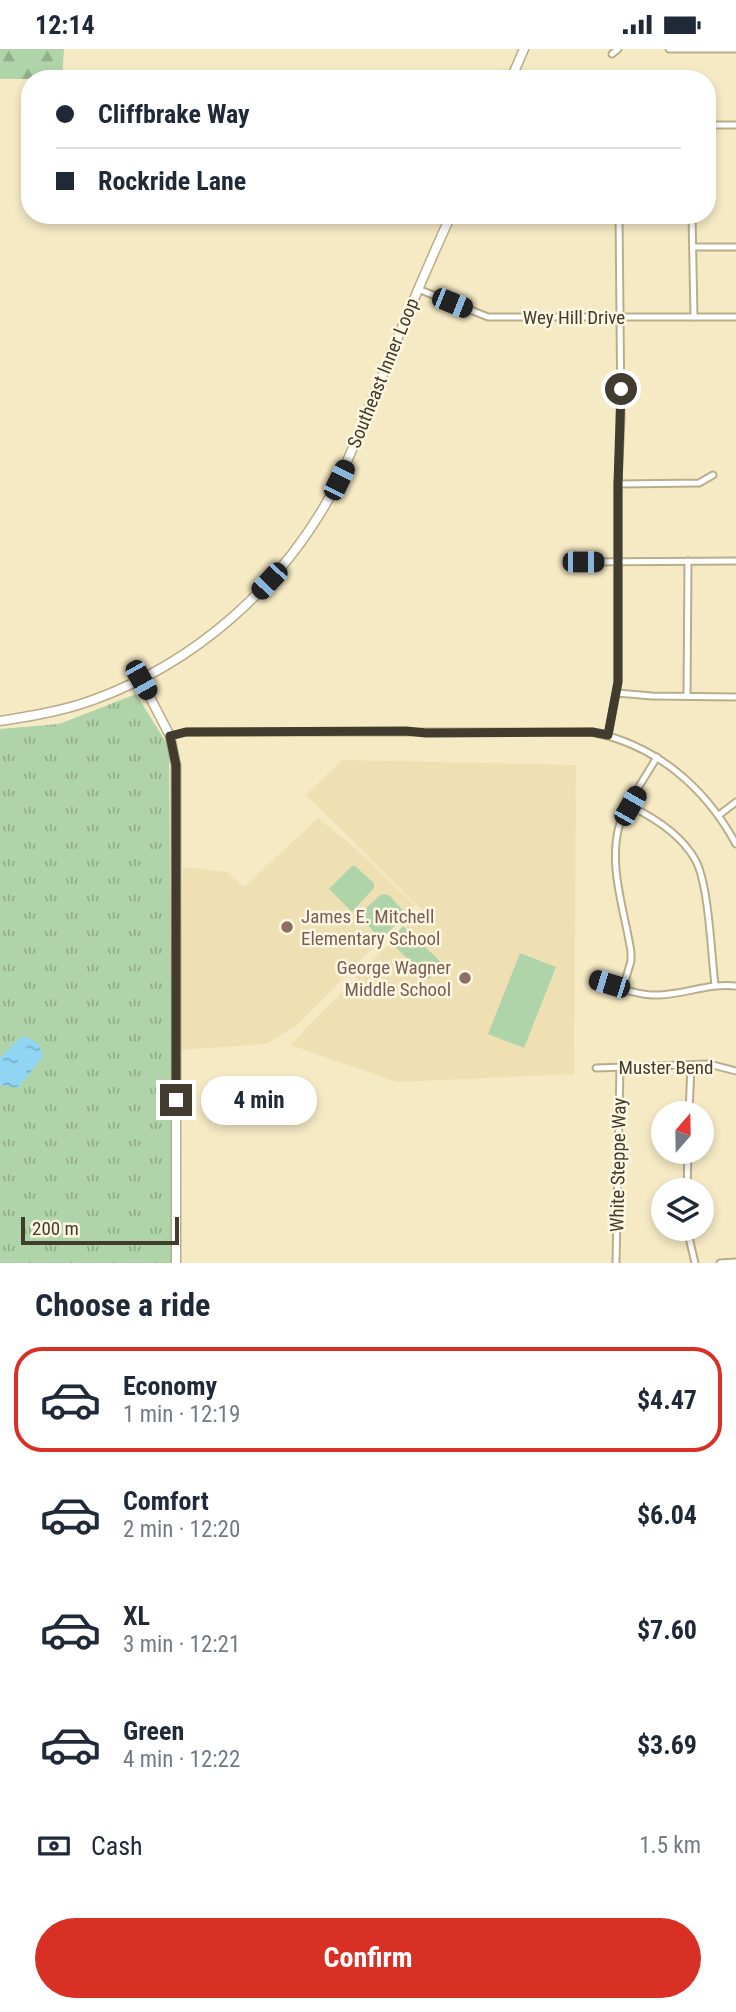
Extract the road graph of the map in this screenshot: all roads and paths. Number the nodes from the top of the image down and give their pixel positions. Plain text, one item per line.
1 (524, 49) edge
2 (669, 49) edge
3 (705, 49) edge
4 (736, 49) edge
5 (515, 70) edge
6 (716, 124) edge
7 (736, 125) edge
8 (447, 224) edge
9 (619, 224) edge
10 (692, 224) edge
11 (693, 247) junction
12 (736, 247) edge
13 (418, 289) junction
14 (620, 317) junction
15 (694, 317) junction
16 (735, 317) edge
17 (713, 475) dead end
18 (618, 484) junction
19 (688, 561) junction
20 (736, 561) edge
21 (583, 562) dead end
22 (618, 562) junction
23 (141, 680) junction
24 (617, 693) junction
25 (687, 696) junction
26 (736, 697) edge
27 (0, 721) edge
28 (608, 735) junction
29 (170, 736) junction
30 (657, 757) junction
31 (736, 802) edge
32 (630, 806) junction
33 (719, 815) junction
34 (736, 844) edge
35 (595, 979) dead end
36 (715, 985) junction
37 (736, 986) edge
38 (623, 988) junction
39 (691, 1065) junction
40 (620, 1067) junction
41 (596, 1068) dead end
42 (736, 1071) edge
43 (690, 1101) edge
44 (690, 1241) edge
45 (736, 1262) edge
46 (176, 1263) edge
47 (616, 1263) edge
48 (695, 1263) edge
49 (720, 1263) edge

1 - 5 main road
2 - 3 street
3 - 4 street
6 - 7 street
8 - 13 main road, Southeast Inner Loop
9 - 14 street
10 - 11 street
11 - 12 street
11 - 15 street
13 - 14 street, Wey Hill Drive
13 - 23 main road, Southeast Inner Loop
14 - 15 street, Wey Hill Drive
14 - 18 street
15 - 16 street, Wey Hill Drive
17 - 18 street
18 - 22 street
19 - 20 street
19 - 22 street
19 - 25 street
21 - 22 street
22 - 24 street
23 - 27 main road, Southeast Inner Loop
23 - 29 main road
24 - 25 street
24 - 28 street
25 - 26 street
28 - 29 street
28 - 30 street
29 - 46 main road
30 - 32 street
30 - 33 street
31 - 33 street
32 - 36 street
32 - 38 street
33 - 34 street
35 - 38 street
36 - 37 street
36 - 38 street
39 - 40 street, Muster Bend
39 - 42 street, Muster Bend
39 - 43 street
40 - 41 street, Muster Bend
40 - 47 street, White Steppe Way
44 - 48 street
45 - 49 street

